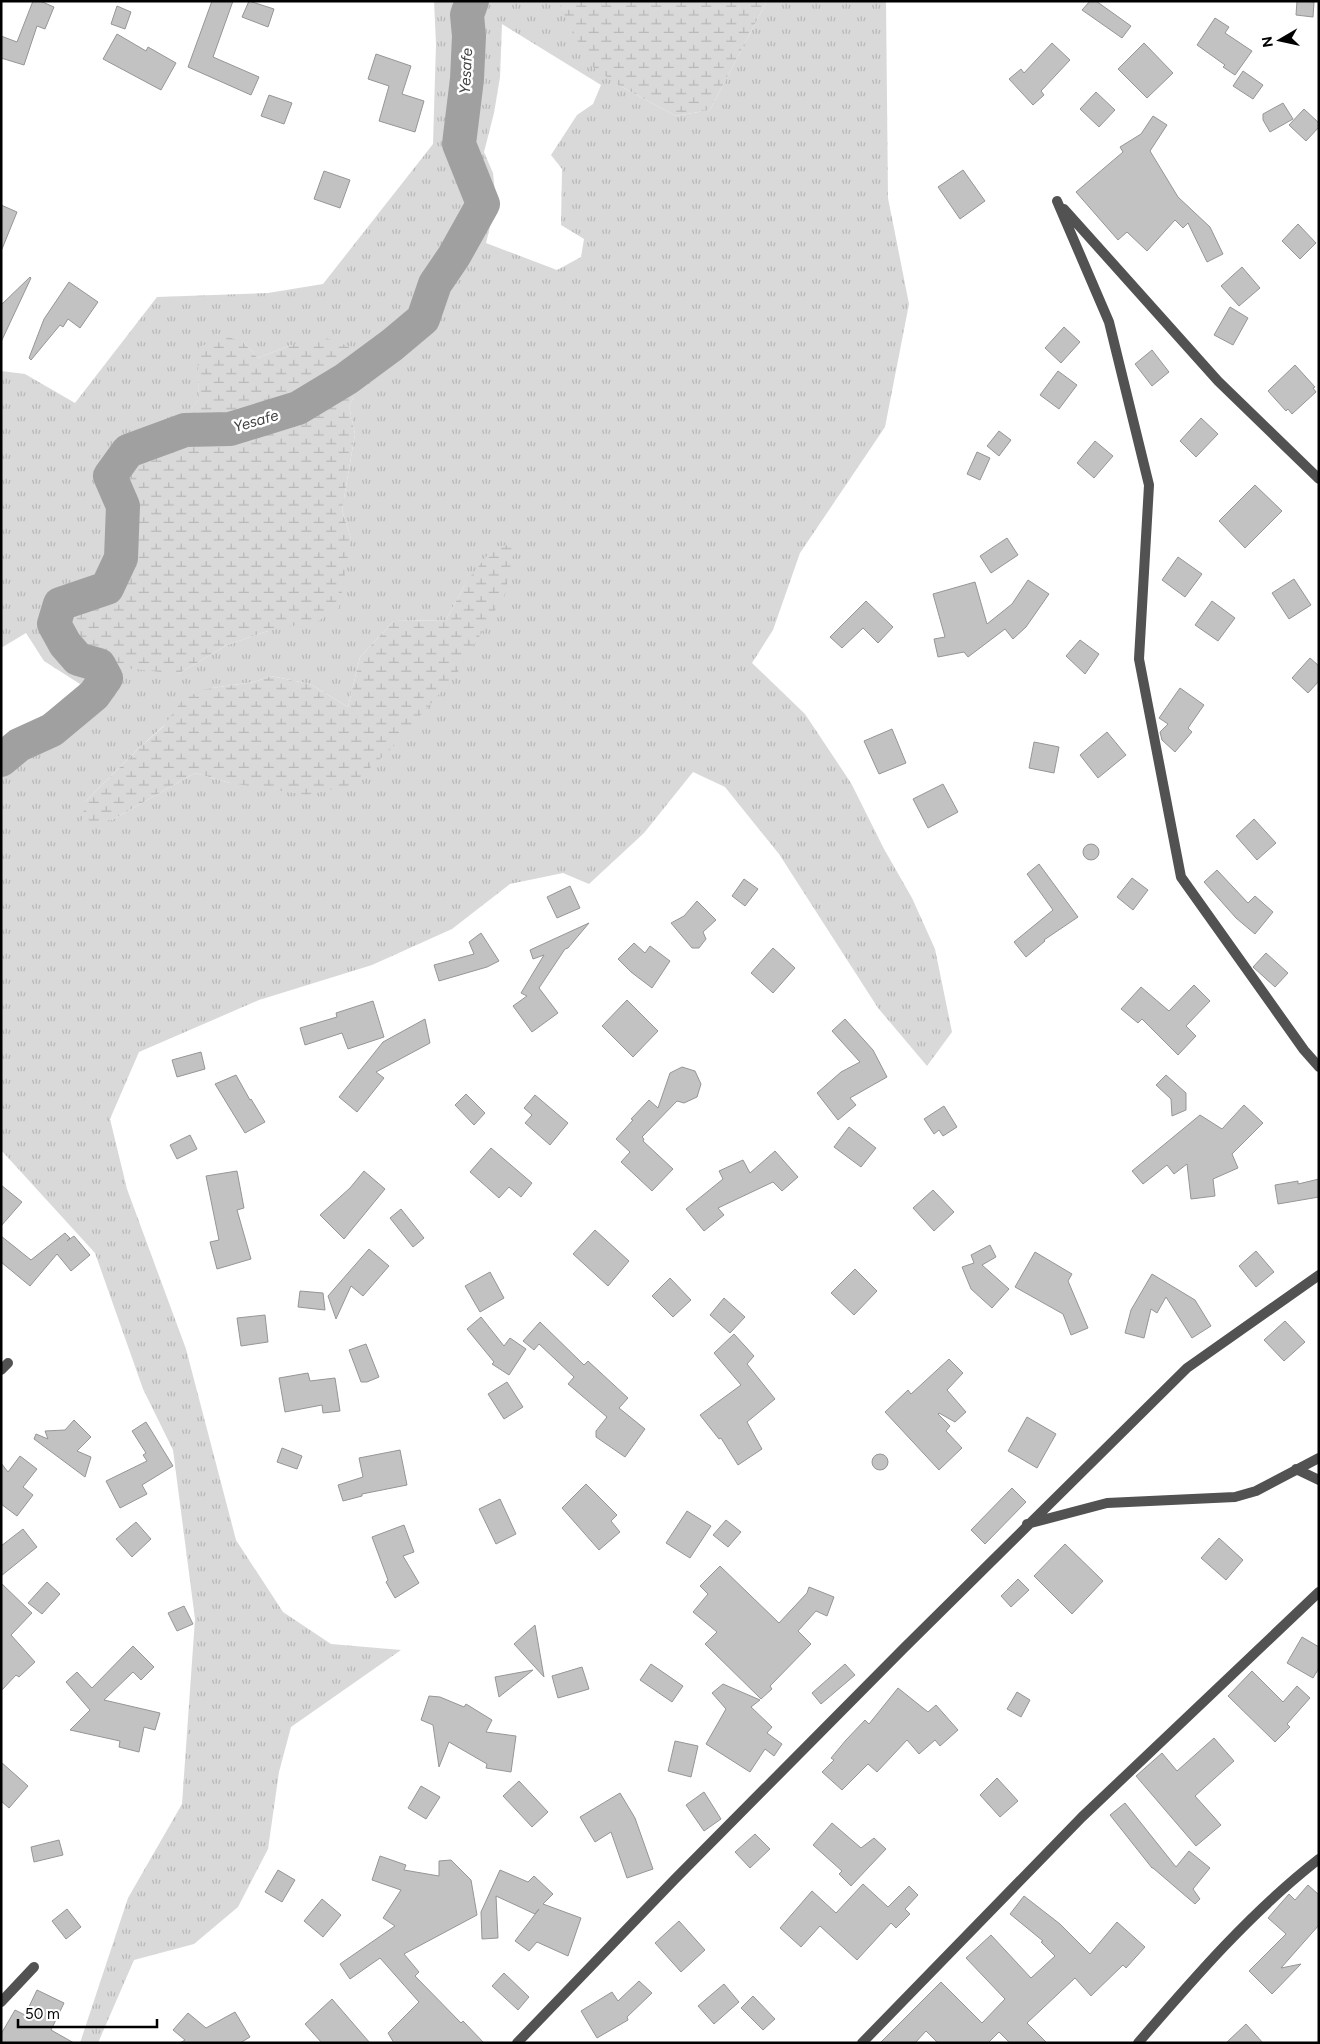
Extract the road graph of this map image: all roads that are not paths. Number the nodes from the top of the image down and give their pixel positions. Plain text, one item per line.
1 (1319, 479) edge
2 (1319, 1068) edge
3 (1319, 1275) edge
4 (1319, 1458) edge
5 (1296, 1469) junction
6 (1319, 1480) edge
7 (1026, 1525) junction
8 (1319, 1592) edge
9 (1319, 1859) edge
10 (34, 1968) dead end
11 (1, 2002) edge
12 (519, 2042) edge
13 (862, 2043) edge
14 (1138, 2043) edge

1 - 2 street
3 - 7 street
4 - 5 street
5 - 6 street
5 - 7 street
7 - 12 street
8 - 13 street
9 - 14 street
10 - 11 street

